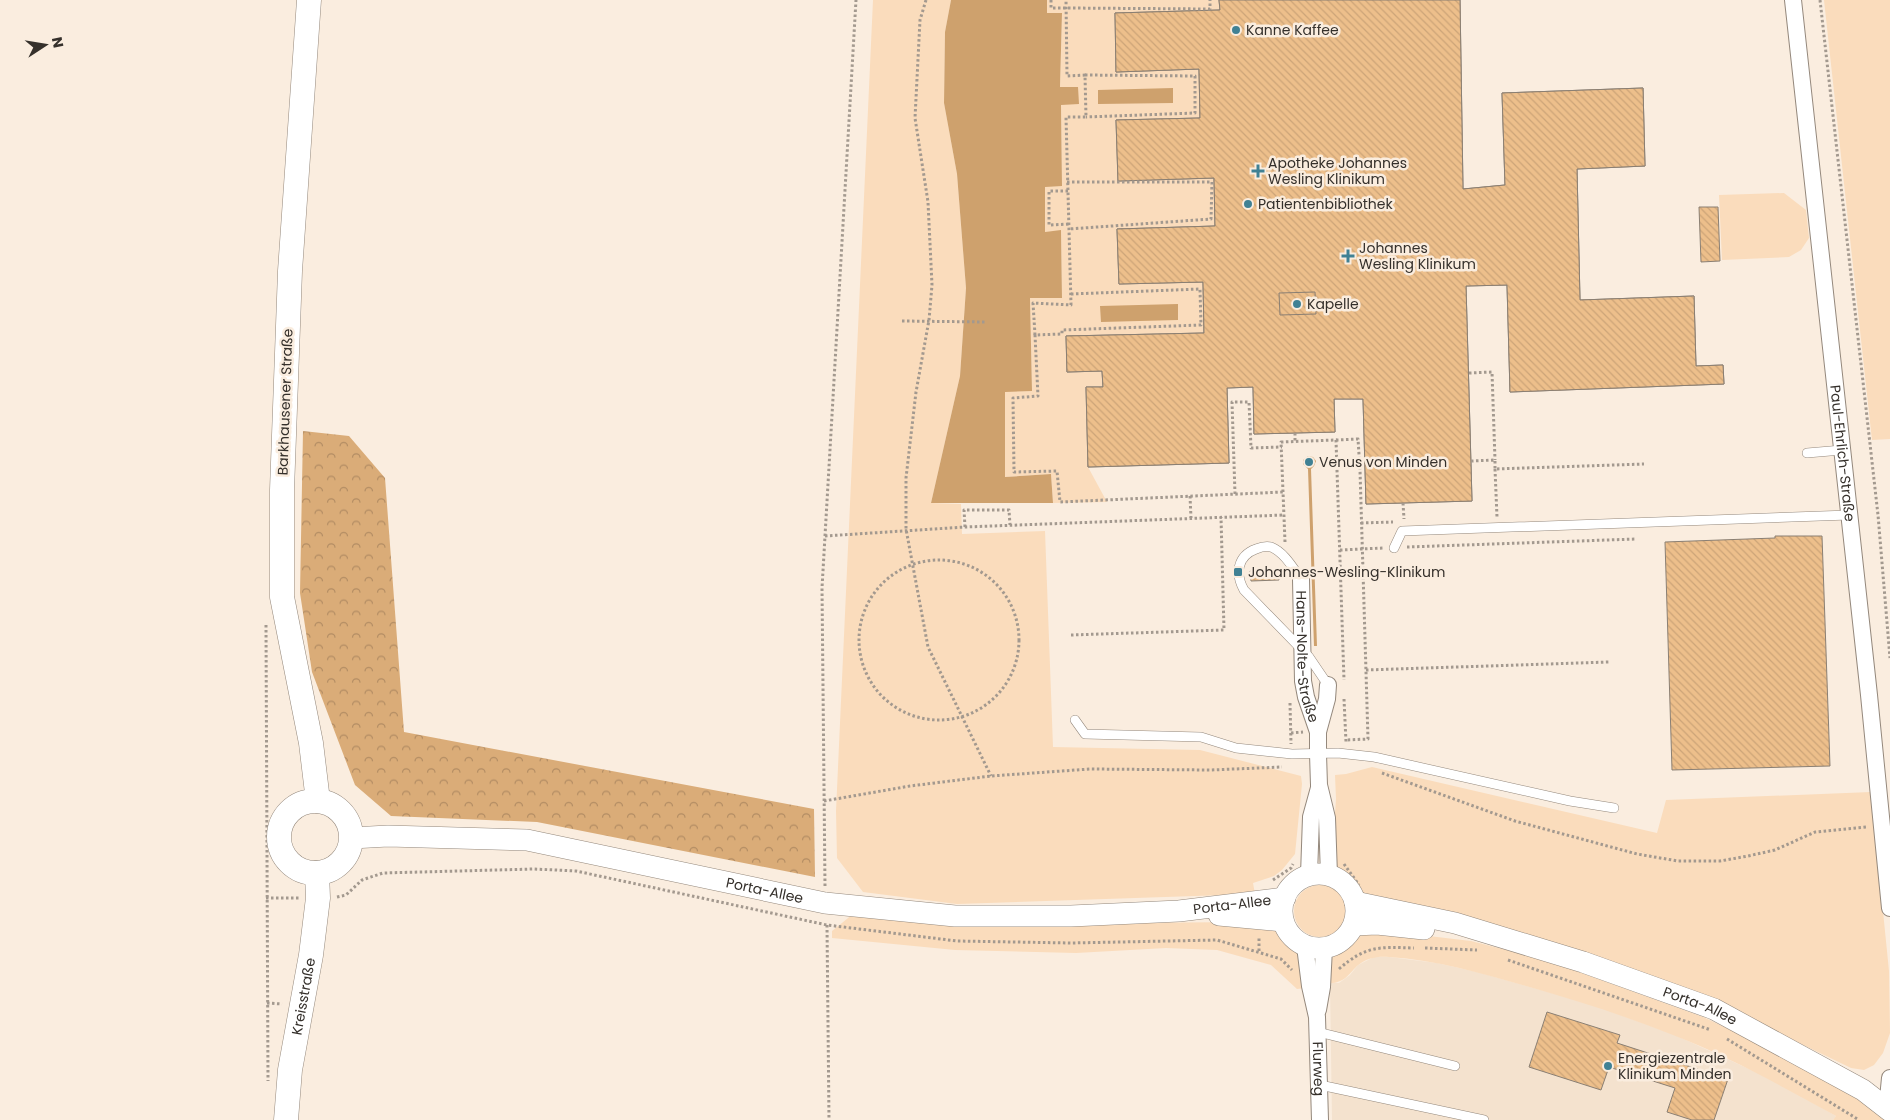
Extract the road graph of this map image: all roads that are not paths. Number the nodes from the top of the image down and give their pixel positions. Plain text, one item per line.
1 (309, 0) edge
2 (1793, 0) edge
3 (1842, 450) junction
4 (1807, 453) dead end
5 (1849, 515) junction
6 (1394, 548) road end
7 (1301, 579) joint
8 (1302, 650) junction
9 (1328, 685) joint
10 (1075, 720) dead end
11 (1318, 732) junction
12 (1318, 754) junction
13 (318, 800) junction
14 (1614, 808) dead end
15 (352, 838) junction
16 (1327, 870) junction
17 (317, 874) junction
18 (1285, 898) junction
19 (1355, 902) junction
20 (1890, 908) edge
21 (1179, 911) junction
22 (1283, 921) junction
23 (1354, 925) junction
24 (1490, 945) junction
25 (1315, 947) junction
26 (1317, 1024) junction
27 (1455, 1066) dead end
28 (1890, 1078) edge
29 (1320, 1085) junction
30 (1889, 1110) edge
31 (286, 1120) edge
32 (1320, 1120) edge
33 (1484, 1120) edge

1 - 13 main road, Barkhausener Straße
2 - 3 street, Paul-Ehrlich-Straße
3 - 4 lane
3 - 5 street, Paul-Ehrlich-Straße
5 - 6 lane
5 - 20 street, Paul-Ehrlich-Straße
7 - 8 street, Hans-Nolte-Straße
7 - 8 lane
8 - 9 lane
8 - 11 street, Hans-Nolte-Straße
9 - 11 street, Hans-Nolte-Straße
10 - 12 lane
11 - 12 street, Hans-Nolte-Straße
12 - 14 lane
12 - 16 street, Hans-Nolte-Straße
13 - 15 main road
13 - 17 main road
15 - 17 main road
15 - 21 street, Porta-Allee
16 - 18 street
16 - 19 street
17 - 31 main road, Kreisstraße
18 - 21 street, Porta-Allee
18 - 22 street
19 - 23 street
19 - 24 street, Porta-Allee
21 - 22 street, Porta-Allee
22 - 25 street
23 - 24 street, Porta-Allee
23 - 25 street
24 - 30 street, Porta-Allee
25 - 26 street, Flurweg
26 - 27 lane
26 - 29 street, Flurweg
28 - 30 street
29 - 32 street, Flurweg
29 - 33 lane

